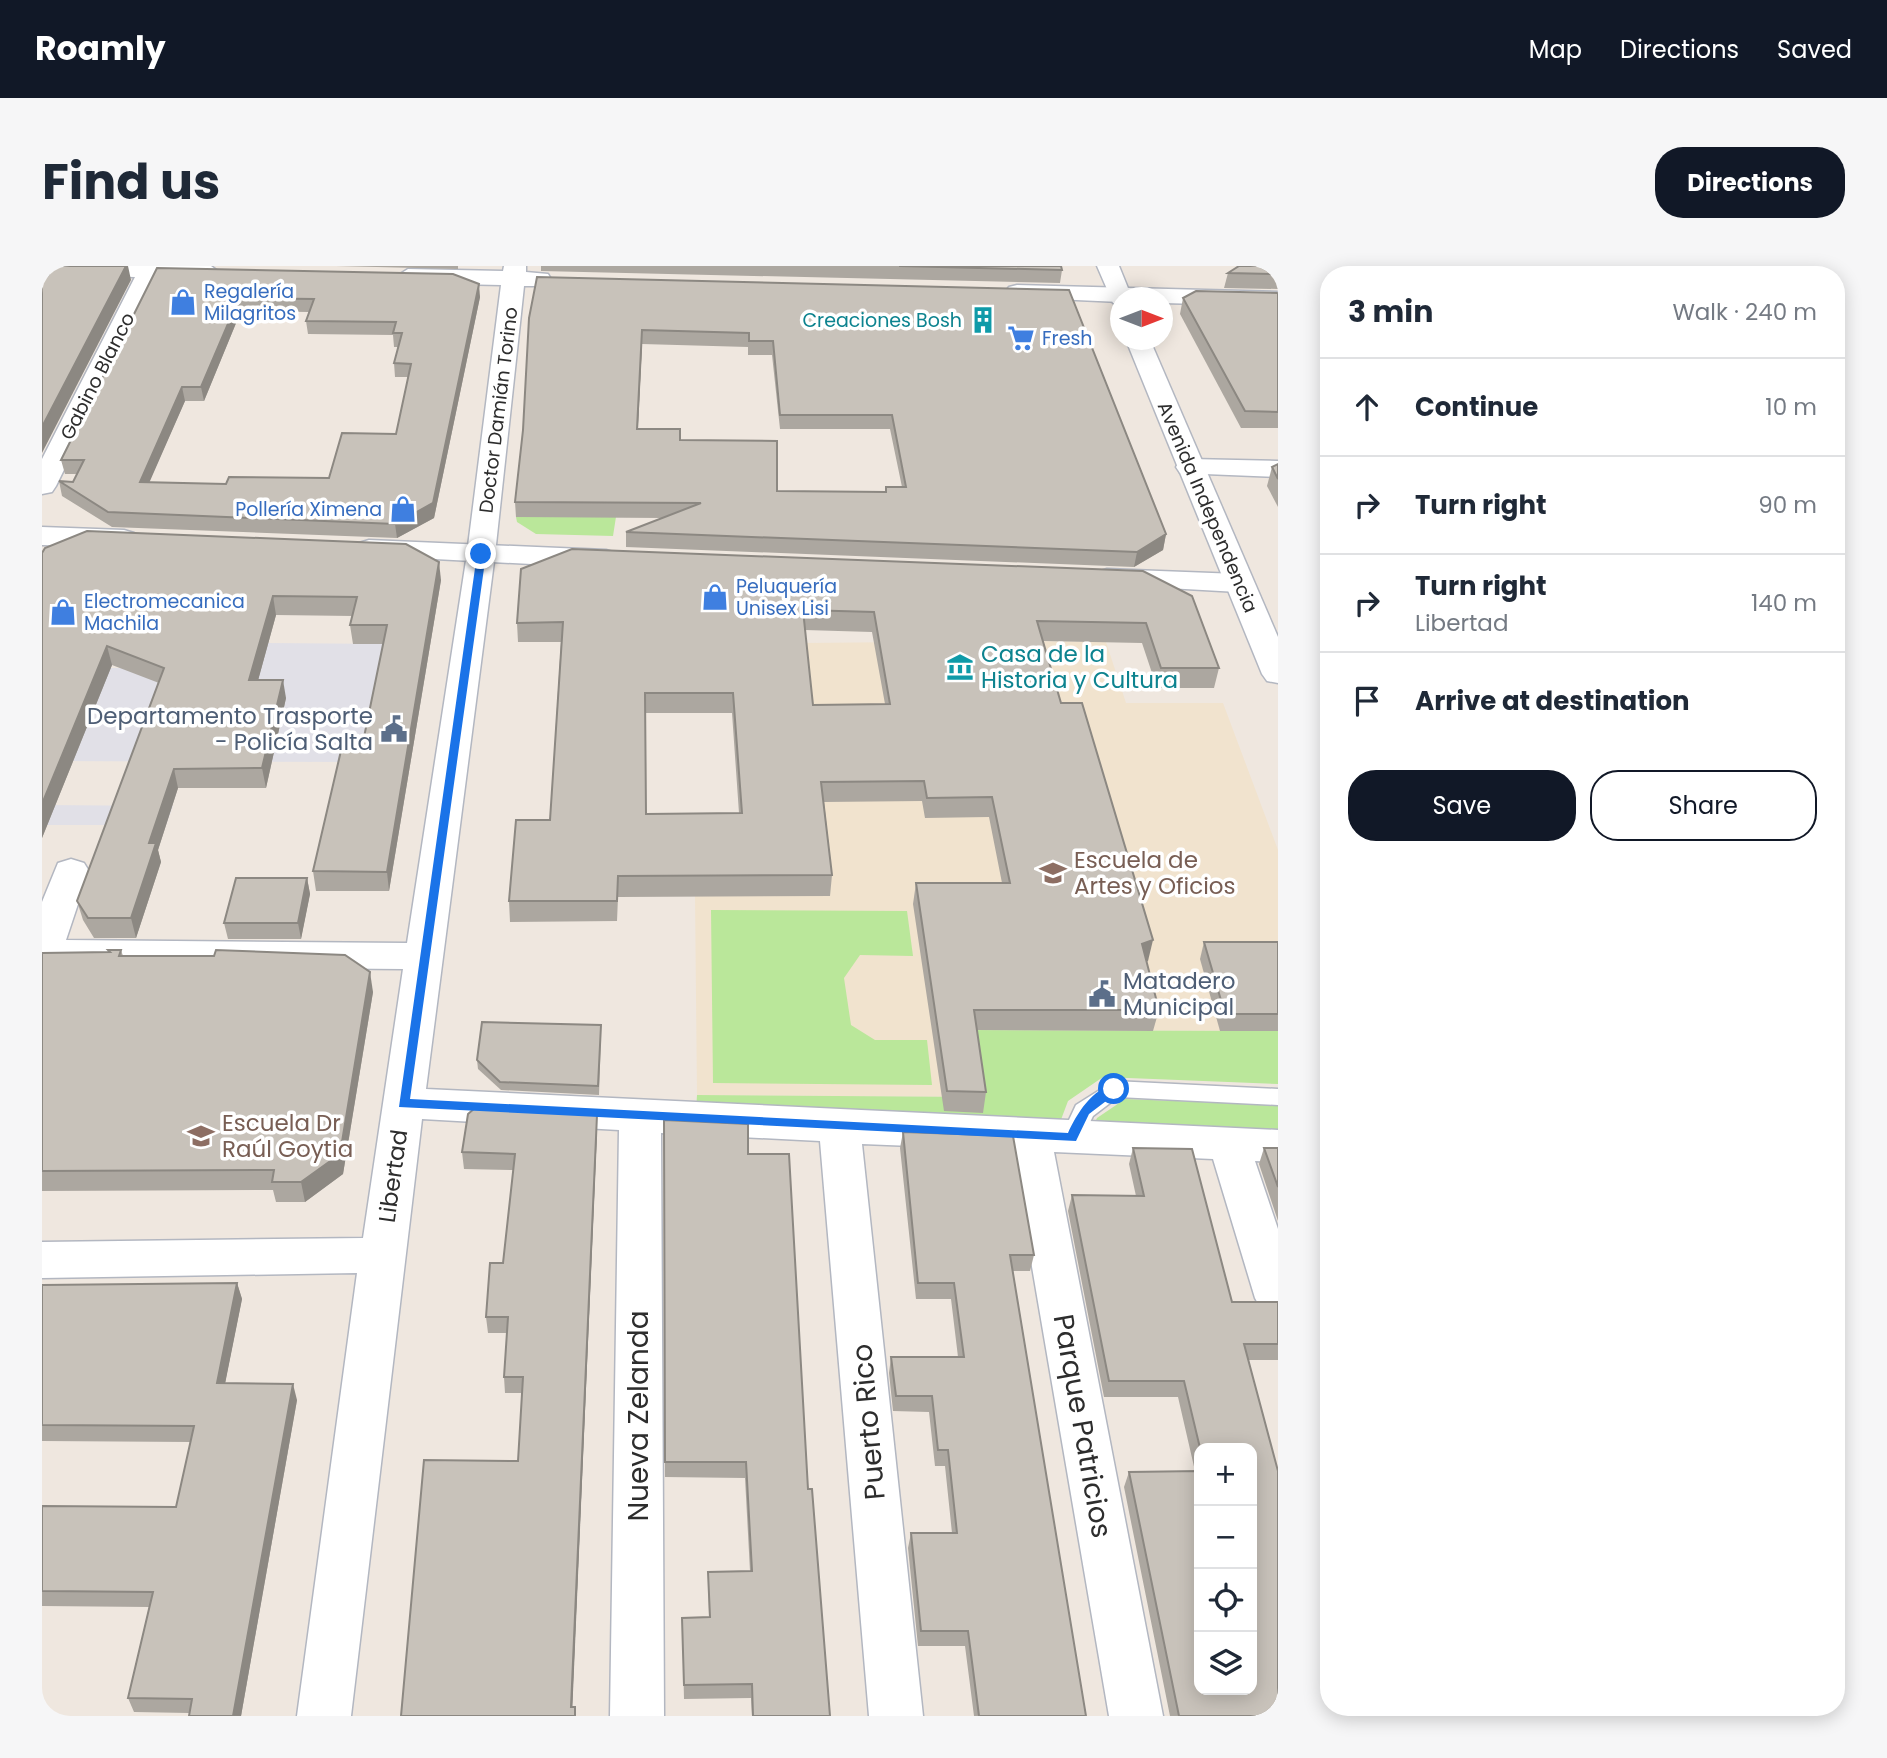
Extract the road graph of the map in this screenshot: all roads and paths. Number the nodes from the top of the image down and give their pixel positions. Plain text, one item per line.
1 (1108, 266) edge
2 (42, 268) edge
3 (151, 268) edge
4 (232, 272) edge
5 (514, 272) edge
6 (385, 276) edge
7 (563, 280) edge
8 (1117, 287) edge
9 (1000, 292) edge
10 (1110, 296) edge
11 (1173, 297) edge
12 (1278, 299) edge
13 (1142, 350) edge
14 (1190, 467) junction
15 (1278, 469) edge
16 (42, 486) edge
17 (42, 536) edge
18 (152, 541) edge
19 (344, 548) edge
20 (481, 554) junction
21 (634, 560) edge
22 (1076, 577) edge
23 (1238, 583) junction
24 (1278, 674) edge
25 (71, 871) dead end
26 (42, 953) edge
27 (424, 956) junction
28 (1278, 1097) edge
29 (403, 1104) junction
30 (640, 1117) junction
31 (840, 1127) junction
32 (1051, 1137) junction
33 (1229, 1144) junction
34 (1278, 1146) edge
35 (382, 1255) junction
36 (42, 1261) edge
37 (1278, 1298) edge
38 (324, 1716) edge
39 (637, 1716) edge
40 (896, 1716) edge
41 (1136, 1716) edge

1 - 8 street
2 - 3 street
3 - 4 street
3 - 16 street, Gabino Blanco
5 - 6 street
5 - 7 street
5 - 20 street, Doctor Damián Torino
9 - 10 street
11 - 12 street
13 - 14 street, Avenida Independencia
14 - 15 street
14 - 23 street, Avenida Independencia
17 - 18 street
19 - 20 street
20 - 21 street
20 - 27 street, Libertad
22 - 23 street
23 - 24 street, Avenida Independencia
25 - 26 street
26 - 27 street
27 - 29 street, Libertad
28 - 32 lane
29 - 30 street
29 - 35 street, Libertad
30 - 31 street
30 - 39 street, Nueva Zelanda
31 - 32 street
31 - 40 street, Puerto Rico
32 - 33 street
32 - 41 street, Parque Patricios
33 - 34 street
33 - 37 street
35 - 36 street
35 - 38 street, Libertad

